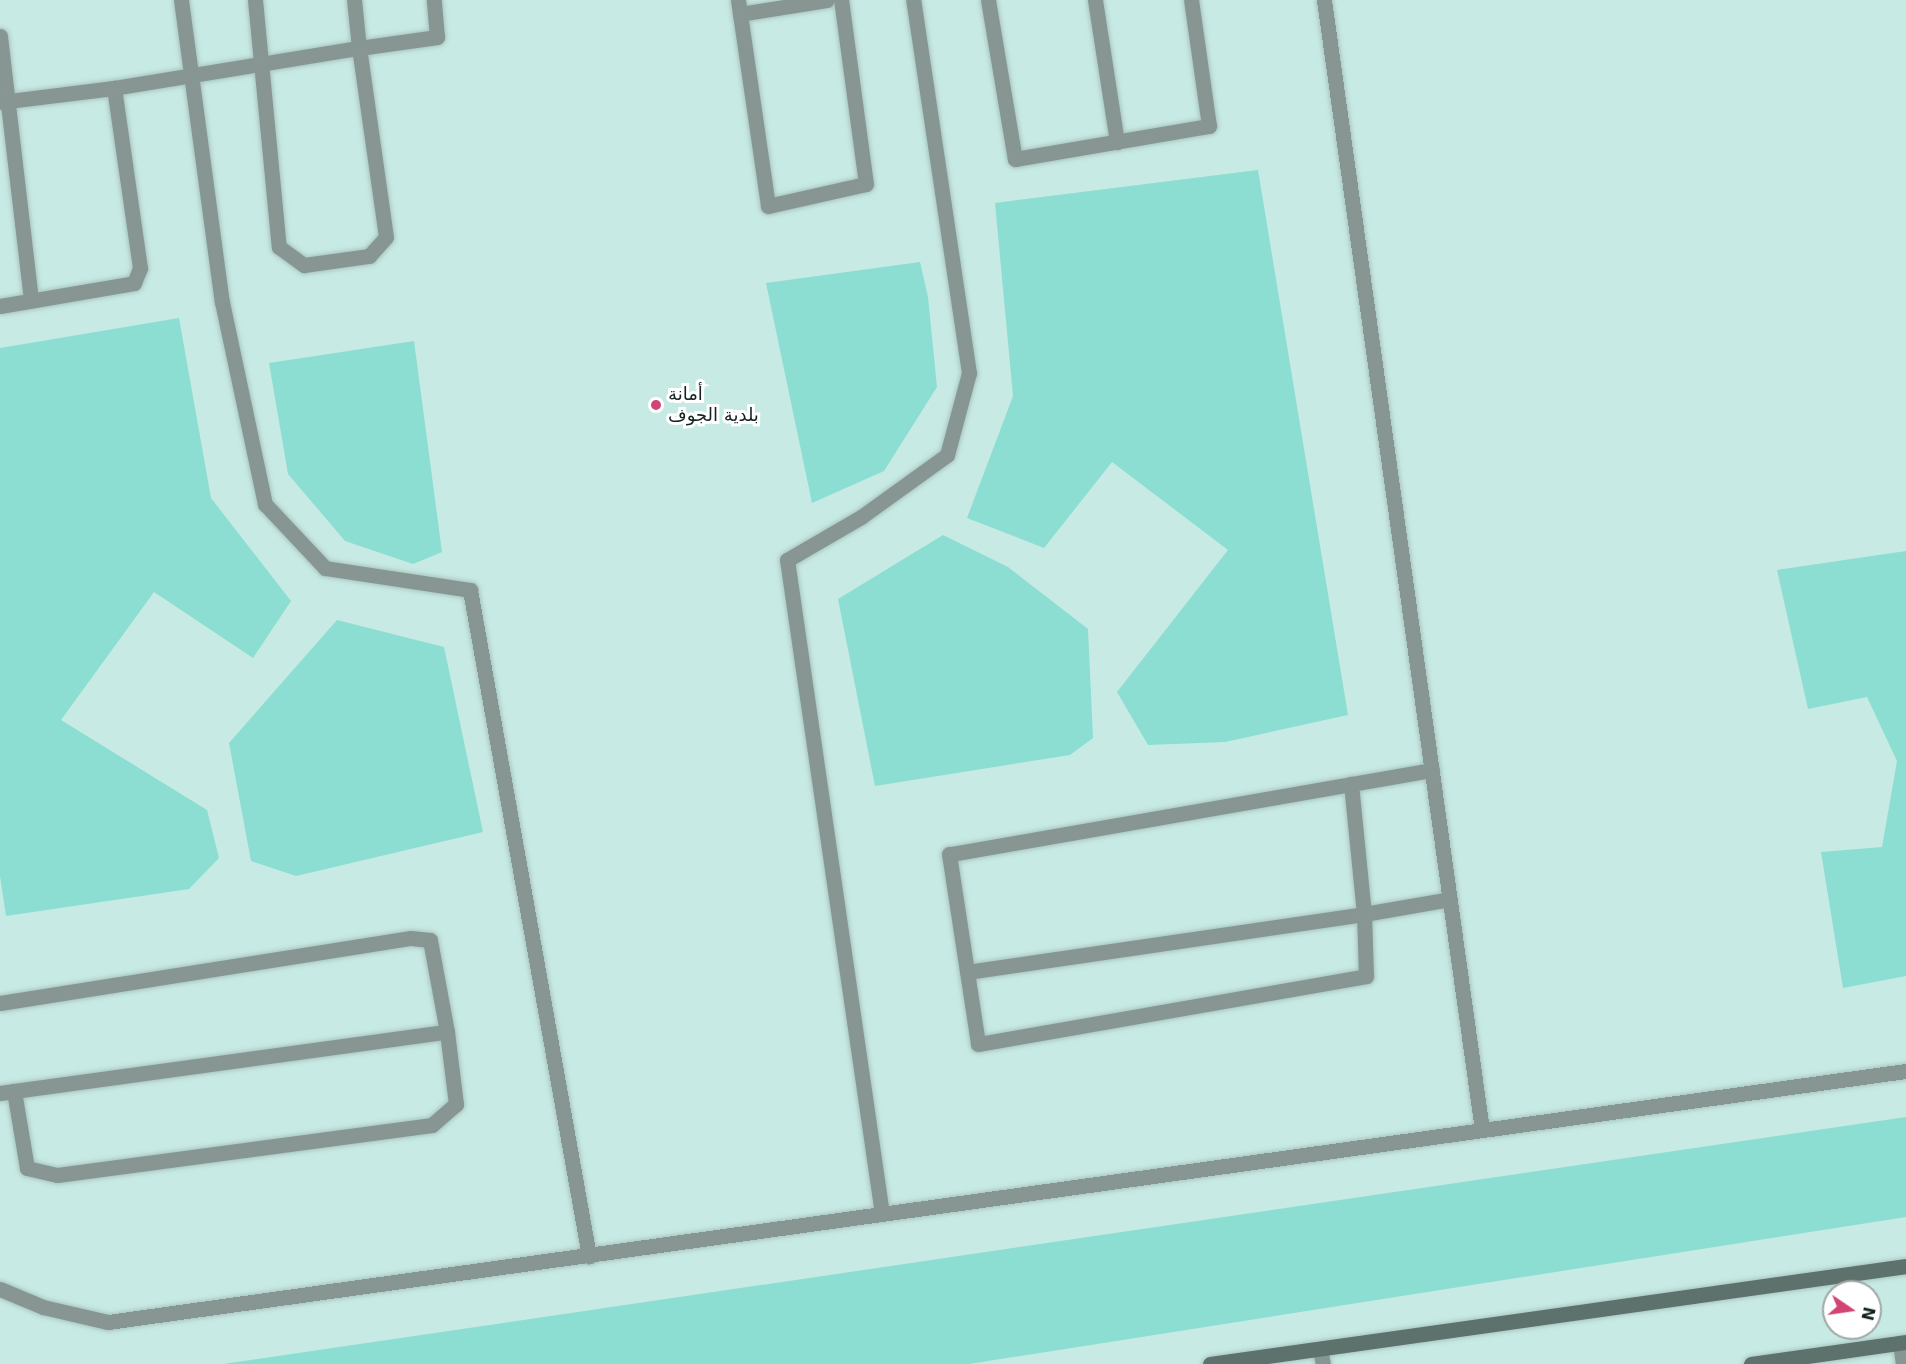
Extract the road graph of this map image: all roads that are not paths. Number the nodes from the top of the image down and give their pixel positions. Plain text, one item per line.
1 (181, 0) edge
2 (255, 0) edge
3 (354, 0) edge
4 (434, 0) edge
5 (827, 0) edge
6 (841, 0) edge
7 (913, 0) edge
8 (988, 0) edge
9 (1095, 0) edge
10 (1191, 0) edge
11 (1324, 0) edge
12 (739, 7) edge
13 (0, 36) edge
14 (359, 48) junction
15 (263, 64) junction
16 (191, 76) junction
17 (114, 88) junction
18 (4, 102) edge
19 (1117, 142) junction
20 (31, 300) junction
21 (0, 306) edge
22 (1432, 770) junction
23 (1351, 784) junction
24 (1450, 898) junction
25 (1365, 914) junction
26 (967, 972) junction
27 (0, 1003) edge
28 (447, 1032) junction
29 (1906, 1071) edge
30 (7, 1092) edge
31 (1482, 1130) junction
32 (882, 1214) junction
33 (589, 1256) junction
34 (1906, 1266) edge
35 (0, 1289) edge
36 (1903, 1343) edge
37 (1321, 1356) edge
38 (1210, 1364) edge
39 (1751, 1364) edge
40 (1903, 1364) edge

1 - 16 street
2 - 15 street
3 - 14 street
4 - 14 street
5 - 12 street
6 - 12 street
7 - 32 street
8 - 19 street
9 - 19 street
10 - 19 street
11 - 22 street
13 - 18 street
14 - 15 street
14 - 15 street
15 - 16 street
16 - 17 street
16 - 33 street
17 - 18 street
17 - 20 street
18 - 20 street
20 - 21 street
22 - 23 street
22 - 24 street
23 - 25 street
23 - 26 street
24 - 25 street
24 - 31 street
25 - 26 street
25 - 26 street
27 - 28 street
28 - 30 street
28 - 30 street
29 - 31 street
31 - 32 street
32 - 33 street
33 - 35 street
34 - 37 street
36 - 39 street
36 - 40 street
37 - 38 street

